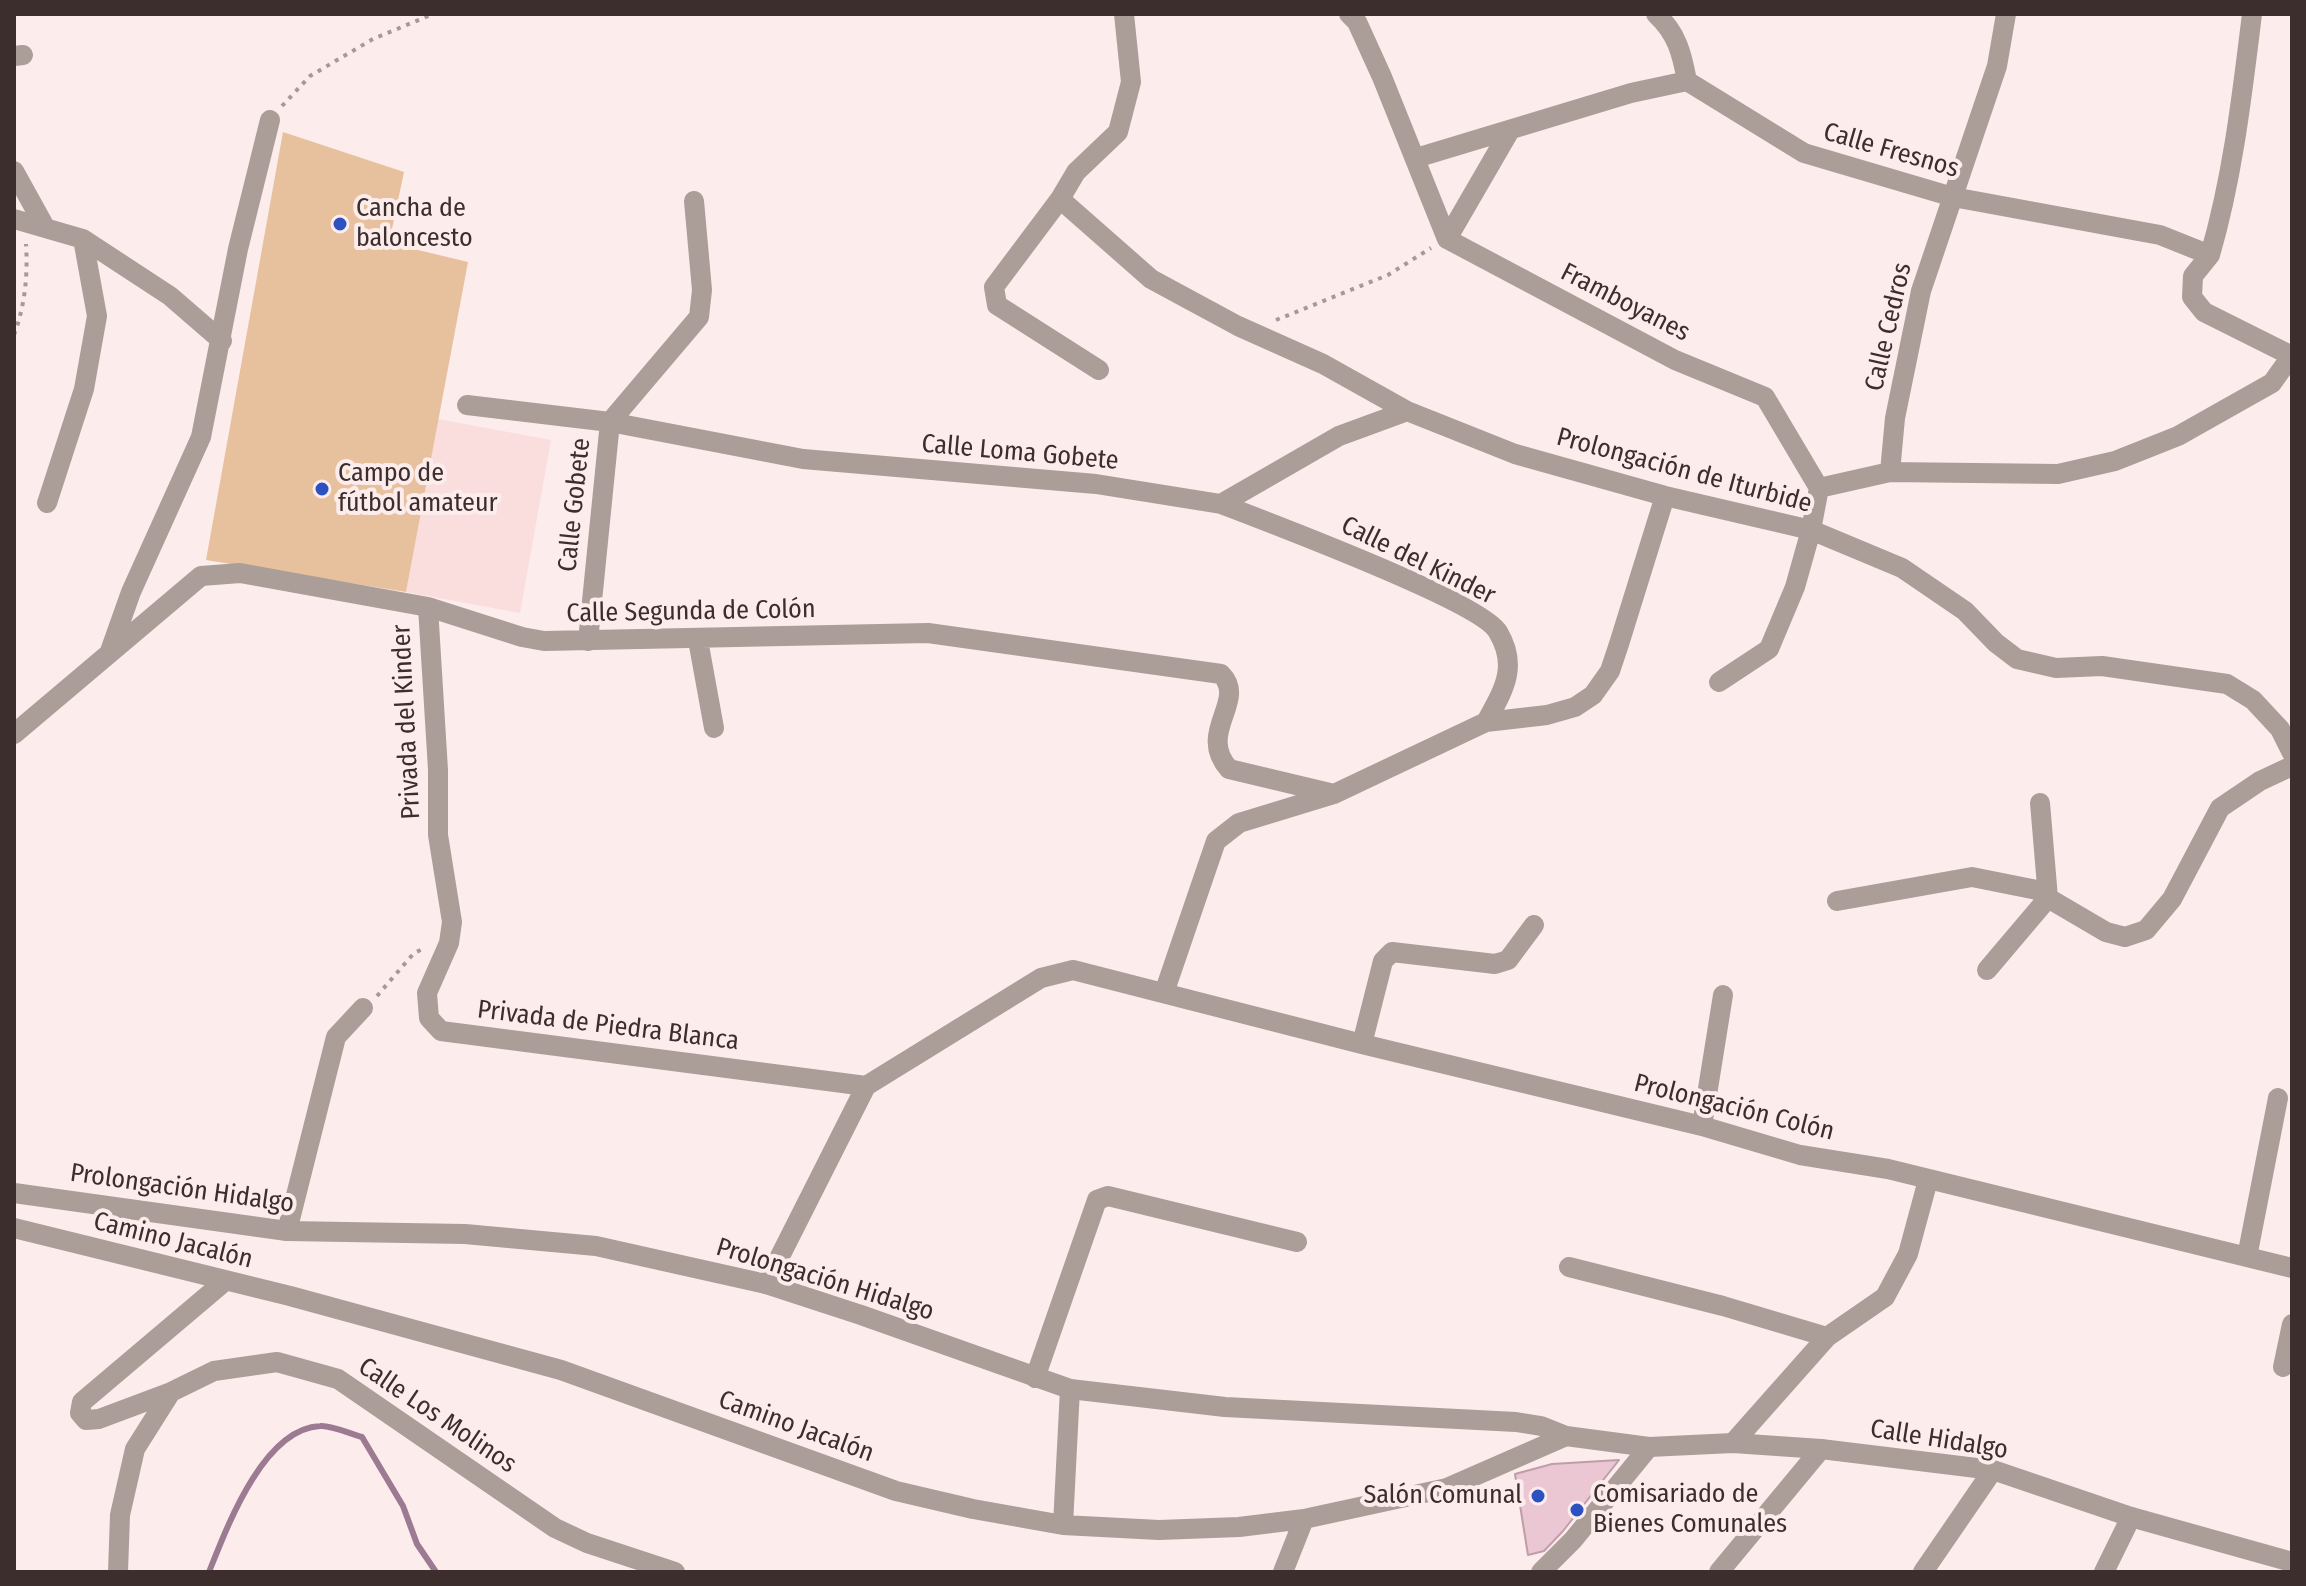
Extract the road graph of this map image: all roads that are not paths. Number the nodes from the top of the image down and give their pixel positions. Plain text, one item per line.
1 (1124, 14) edge
2 (1656, 14) edge
3 (2006, 14) edge
4 (2252, 14) edge
5 (1355, 17) edge
6 (1687, 81) junction
7 (270, 120) road end
8 (1509, 132) junction
9 (1416, 158) junction
10 (14, 171) edge
11 (1953, 197) junction
12 (1060, 199) junction
13 (694, 201) dead end
14 (28, 222) edge
15 (83, 239) junction
16 (1447, 239) junction
17 (2210, 255) junction
18 (222, 341) junction
19 (2292, 356) edge
20 (1099, 370) dead end
21 (467, 405) dead end
22 (1407, 411) junction
23 (610, 422) junction
24 (1890, 472) junction
25 (1819, 488) junction
26 (1665, 496) junction
27 (47, 503) dead end
28 (1221, 504) junction
29 (1811, 530) junction
30 (428, 607) junction
31 (698, 640) junction
32 (588, 641) junction
33 (107, 657) junction
34 (1719, 682) dead end
35 (1486, 722) junction
36 (714, 728) dead end
37 (14, 734) edge
38 (2292, 753) edge
39 (2292, 766) edge
40 (1334, 794) junction
41 (2040, 803) dead end
42 (2048, 898) junction
43 (1837, 901) dead end
44 (1534, 925) dead end
45 (449, 943) joint
46 (1987, 970) dead end
47 (1164, 993) junction
48 (1723, 995) dead end
49 (363, 1008) road end
50 (1362, 1044) junction
51 (866, 1086) junction
52 (2278, 1098) dead end
53 (1702, 1126) junction
54 (1928, 1180) junction
55 (14, 1193) edge
56 (14, 1228) edge
57 (287, 1231) junction
58 (1297, 1242) dead end
59 (2247, 1257) junction
60 (1569, 1267) dead end
61 (2292, 1268) edge
62 (225, 1281) junction
63 (766, 1284) junction
64 (2292, 1324) edge
65 (1827, 1337) junction
66 (2283, 1367) dead end
67 (1035, 1378) junction
68 (1070, 1389) junction
69 (171, 1392) junction
70 (1566, 1436) junction
71 (1733, 1443) junction
72 (1649, 1447) junction
73 (1821, 1449) junction
74 (1993, 1470) junction
75 (2131, 1517) junction
76 (1304, 1519) junction
77 (1063, 1525) junction
78 (2292, 1562) edge
79 (118, 1572) edge
80 (675, 1572) edge
81 (1283, 1572) edge
82 (1541, 1572) edge
83 (1719, 1572) edge
84 (1923, 1572) edge
85 (2104, 1572) edge

1 - 12 street
2 - 6 street
3 - 11 street, Calle Cedros
4 - 17 street
5 - 9 street
6 - 8 street
6 - 11 street, Calle Fresnos
7 - 18 street
8 - 9 street
8 - 16 street
9 - 16 street
10 - 14 street
11 - 17 street, Calle Fresnos
11 - 24 street, Calle Cedros
12 - 20 street
12 - 22 street, Prolongación de Iturbide
13 - 23 street
14 - 15 street
15 - 18 street
15 - 27 street
16 - 25 street, Framboyanes
17 - 19 street
18 - 33 street
19 - 24 street
21 - 23 street
22 - 26 street, Prolongación de Iturbide
22 - 28 street
23 - 28 street, Calle Loma Gobete
23 - 32 street, Calle Gobete
24 - 25 street
25 - 29 street
26 - 29 street, Prolongación de Iturbide
26 - 35 street
28 - 35 street, Calle del Kinder
29 - 34 street
29 - 38 street, Prolongación de Iturbide
30 - 32 street, Calle Segunda de Colón
30 - 33 street, Calle Segunda de Colón
30 - 45 street, Privada del Kinder
31 - 32 street, Calle Segunda de Colón
31 - 36 street
31 - 40 street, Calle Segunda de Colón
33 - 37 street, Calle Segunda de Colón
35 - 40 street
39 - 42 street
40 - 47 street
41 - 42 street
42 - 43 street
42 - 46 street
44 - 50 street
45 - 51 street, Privada de Piedra Blanca
47 - 50 street, Prolongación Colón
47 - 51 street, Prolongación Colón
48 - 53 street
49 - 57 street
50 - 53 street, Prolongación Colón
51 - 63 street
52 - 59 street
53 - 54 street, Prolongación Colón
54 - 59 street, Prolongación Colón
54 - 65 street
55 - 57 street, Prolongación Hidalgo
56 - 62 street, Camino Jacalón
57 - 63 street, Prolongación Hidalgo
58 - 67 street
59 - 61 street, Prolongación Colón
60 - 65 street
62 - 69 street, Calle Los Molinos
62 - 77 street, Camino Jacalón
63 - 67 street, Prolongación Hidalgo
64 - 66 street
65 - 71 street
67 - 68 street, Prolongación Hidalgo
68 - 70 street, Prolongación Hidalgo
68 - 77 street
69 - 79 street
69 - 80 street, Calle Los Molinos
70 - 72 street, Calle Hidalgo
70 - 76 street, Camino Jacalón
71 - 72 street, Calle Hidalgo
71 - 73 street, Calle Hidalgo
72 - 82 street
73 - 74 street, Calle Hidalgo
73 - 83 street
74 - 75 street, Calle Hidalgo
74 - 84 street
75 - 78 street, Calle Hidalgo
75 - 85 street
76 - 77 street, Camino Jacalón
76 - 81 street

